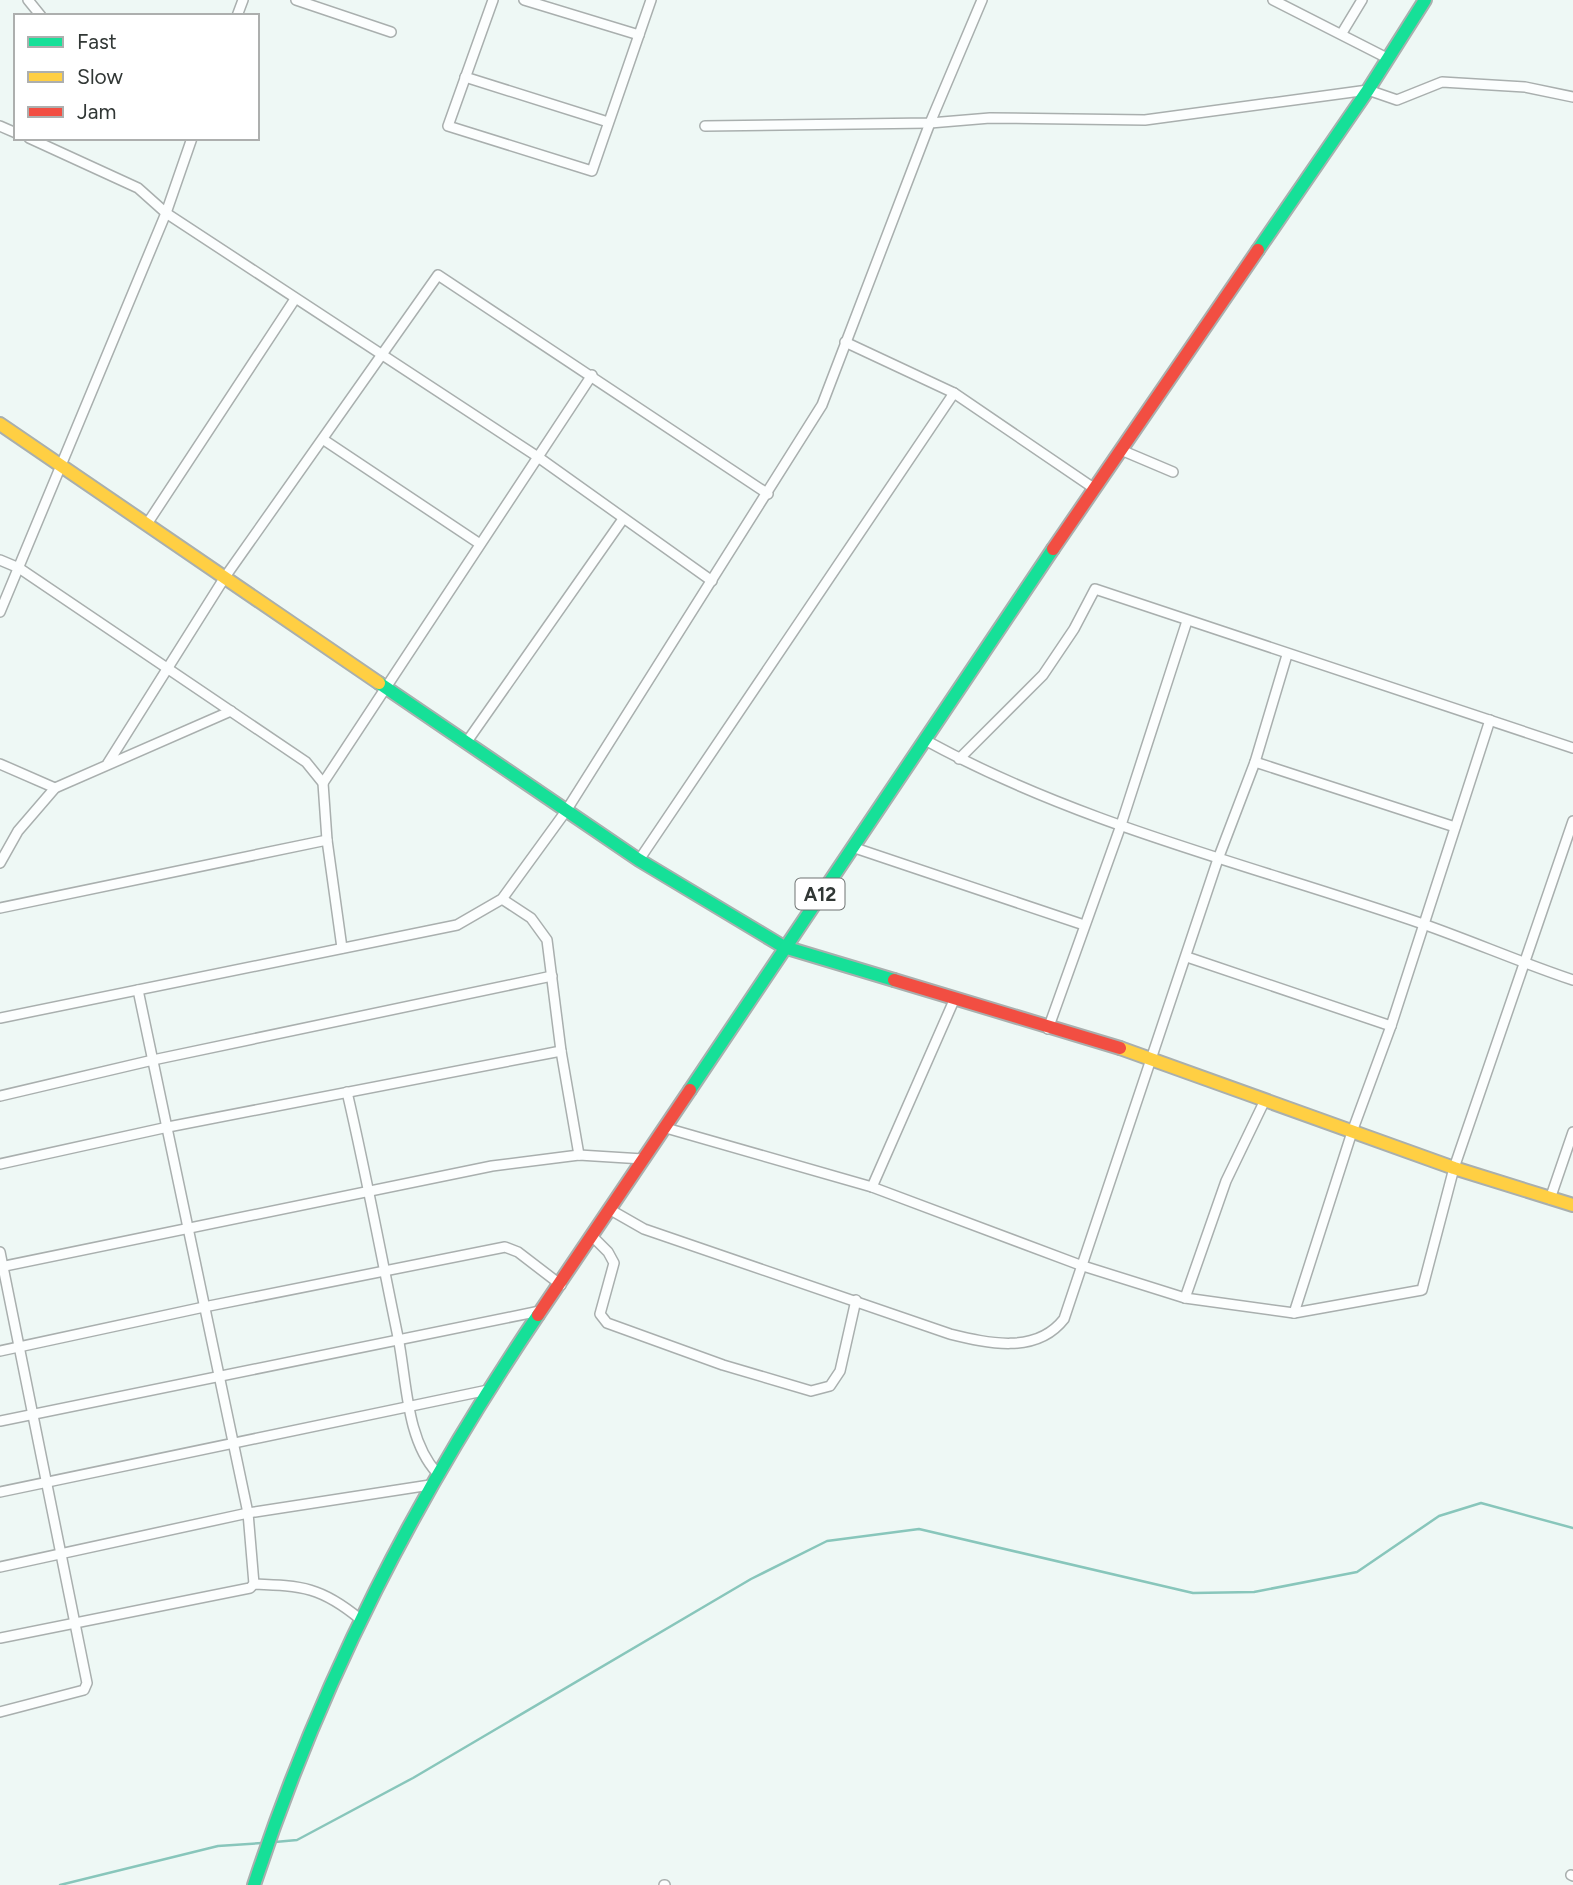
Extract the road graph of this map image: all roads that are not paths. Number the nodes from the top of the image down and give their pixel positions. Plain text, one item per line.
1 (28, 0) edge
2 (296, 0) edge
3 (493, 0) edge
4 (524, 0) edge
5 (650, 0) edge
6 (982, 0) edge
7 (1273, 0) edge
8 (1362, 0) edge
9 (1424, 0) edge
10 (39, 14) edge
11 (391, 32) dead end
12 (1342, 33) junction
13 (639, 35) junction
14 (1387, 58) junction
15 (465, 77) junction
16 (1368, 90) junction
17 (1573, 97) edge
18 (608, 122) junction
19 (930, 123) junction
20 (705, 126) dead end
21 (33, 140) edge
22 (191, 140) edge
23 (166, 213) junction
24 (295, 299) junction
25 (845, 342) junction
26 (382, 356) junction
27 (592, 375) junction
28 (954, 393) junction
29 (0, 424) edge
30 (324, 440) junction
31 (1121, 450) junction
32 (538, 457) junction
33 (62, 466) junction
34 (1173, 472) dead end
35 (1095, 489) junction
36 (768, 494) junction
37 (623, 519) junction
38 (147, 524) junction
39 (480, 544) junction
40 (0, 560) edge
41 (19, 568) junction
42 (225, 577) junction
43 (712, 581) junction
44 (0, 612) edge
45 (1187, 621) junction
46 (1287, 655) junction
47 (169, 668) junction
48 (388, 689) junction
49 (231, 711) junction
50 (1490, 720) junction
51 (925, 740) junction
52 (466, 743) junction
53 (1573, 748) edge
54 (959, 759) junction
55 (1255, 762) junction
56 (108, 763) junction
57 (0, 764) edge
58 (323, 783) junction
59 (55, 788) junction
60 (566, 811) junction
61 (1573, 821) edge
62 (1455, 827) junction
63 (1120, 828) junction
64 (327, 840) junction
65 (852, 847) junction
66 (1217, 859) junction
67 (639, 860) junction
68 (0, 863) edge
69 (502, 899) junction
70 (0, 908) edge
71 (1424, 924) junction
72 (1084, 925) junction
73 (784, 947) junction
74 (342, 948) junction
75 (1187, 957) junction
76 (1525, 963) junction
77 (552, 976) junction
78 (1573, 980) edge
79 (138, 990) junction
80 (955, 998) junction
81 (0, 1018) edge
82 (1391, 1026) junction
83 (1048, 1029) junction
84 (561, 1051) junction
85 (1152, 1058) junction
86 (153, 1059) junction
87 (347, 1091) junction
88 (0, 1096) edge
89 (1265, 1100) junction
90 (168, 1127) junction
91 (666, 1128) junction
92 (1352, 1132) junction
93 (1573, 1132) edge
94 (579, 1156) junction
95 (643, 1159) junction
96 (0, 1164) edge
97 (1454, 1168) junction
98 (872, 1187) junction
99 (369, 1191) junction
100 (1550, 1199) junction
101 (1573, 1205) edge
102 (609, 1209) junction
103 (186, 1228) junction
104 (592, 1236) junction
105 (0, 1252) edge
106 (1080, 1265) junction
107 (1, 1267) edge
108 (383, 1271) junction
109 (561, 1284) junction
110 (1185, 1298) junction
111 (856, 1300) junction
112 (204, 1307) junction
113 (543, 1310) junction
114 (1294, 1313) junction
115 (398, 1340) junction
116 (19, 1347) junction
117 (0, 1351) edge
118 (217, 1376) junction
119 (489, 1390) junction
120 (409, 1406) junction
121 (32, 1415) junction
122 (0, 1420) edge
123 (233, 1444) junction
124 (434, 1479) junction
125 (46, 1484) junction
126 (0, 1492) edge
127 (247, 1513) junction
128 (60, 1554) junction
129 (0, 1567) edge
130 (254, 1584) junction
131 (360, 1619) junction
132 (74, 1622) junction
133 (0, 1638) edge
134 (0, 1713) edge
135 (256, 1878) edge

1 - 10 street
2 - 11 street
3 - 15 street
4 - 13 street
5 - 13 street
6 - 19 street
7 - 12 street
8 - 12 street
9 - 14 main road, A12
12 - 14 street
13 - 18 street
14 - 16 main road, A12
15 - 18 street
15 - 18 street
16 - 17 street
16 - 19 street
16 - 31 main road, A12
19 - 20 street
19 - 25 street
21 - 23 street
22 - 23 street
23 - 24 street
23 - 33 street
24 - 26 street
24 - 38 street
25 - 28 street
25 - 36 street
26 - 27 street
26 - 30 street
26 - 32 street
27 - 32 street
27 - 36 street
28 - 35 street
28 - 67 street
29 - 33 main road
30 - 39 street
30 - 42 street
31 - 34 street
31 - 35 main road, A12
32 - 37 street
32 - 39 street
33 - 38 main road
33 - 41 street
35 - 51 main road, A12
36 - 43 street
37 - 43 street
37 - 52 street
38 - 42 main road
39 - 48 street
40 - 41 street
41 - 44 street
41 - 47 street
42 - 47 street
42 - 48 main road
43 - 60 street
45 - 46 street
45 - 54 street
45 - 63 street
46 - 50 street
46 - 55 street
47 - 49 street
47 - 56 street
48 - 52 main road
48 - 58 street
49 - 56 street
49 - 58 street
50 - 53 street
50 - 62 street
51 - 54 street
51 - 65 main road, A12
52 - 60 main road
54 - 63 street
55 - 62 street
55 - 66 street
56 - 59 street
57 - 59 street
58 - 64 street
59 - 68 street
60 - 67 main road
60 - 69 street
61 - 76 street
62 - 71 street
63 - 66 street
63 - 72 street
64 - 70 street
64 - 74 street
65 - 72 street
65 - 73 main road, A12
66 - 71 street
66 - 75 street
67 - 73 main road
69 - 74 street
69 - 77 street
71 - 76 street
71 - 82 street
72 - 83 street
73 - 80 main road
73 - 91 main road, A12
74 - 79 street
75 - 82 street
75 - 85 street
76 - 78 street
76 - 97 street
77 - 84 street
77 - 86 street
79 - 81 street
79 - 86 street
80 - 83 main road
80 - 98 street
82 - 92 street
83 - 85 main road
84 - 87 street
84 - 94 street
85 - 89 main road
85 - 106 street
86 - 88 street
86 - 90 street
87 - 90 street
87 - 99 street
89 - 92 main road
89 - 110 street
90 - 96 street
90 - 103 street
91 - 95 main road, A12
91 - 98 street
92 - 97 main road
92 - 114 street
93 - 100 street
94 - 95 street
94 - 99 street
95 - 102 main road, A12
97 - 100 main road
97 - 114 street
98 - 106 street
99 - 103 street
99 - 108 street
100 - 101 main road
102 - 104 main road, A12
102 - 111 street
103 - 107 street
103 - 112 street
104 - 109 main road, A12
104 - 111 street
105 - 107 street
106 - 110 street
106 - 111 street
107 - 116 street
108 - 109 street
108 - 112 street
108 - 115 street
109 - 113 main road, A12
110 - 114 street
112 - 116 street
112 - 118 street
113 - 115 street
113 - 119 main road, A12
115 - 118 street
115 - 120 street
116 - 117 street
116 - 121 street
118 - 121 street
118 - 123 street
119 - 120 street
119 - 124 main road, A12
120 - 123 street
120 - 124 street
121 - 122 street
121 - 125 street
123 - 125 street
123 - 127 street
124 - 127 street
124 - 131 main road, A12
125 - 126 street
125 - 128 street
127 - 128 street
127 - 130 street
128 - 129 street
128 - 132 street
130 - 131 street
130 - 132 street
131 - 135 main road, A12
132 - 133 street
132 - 134 street

